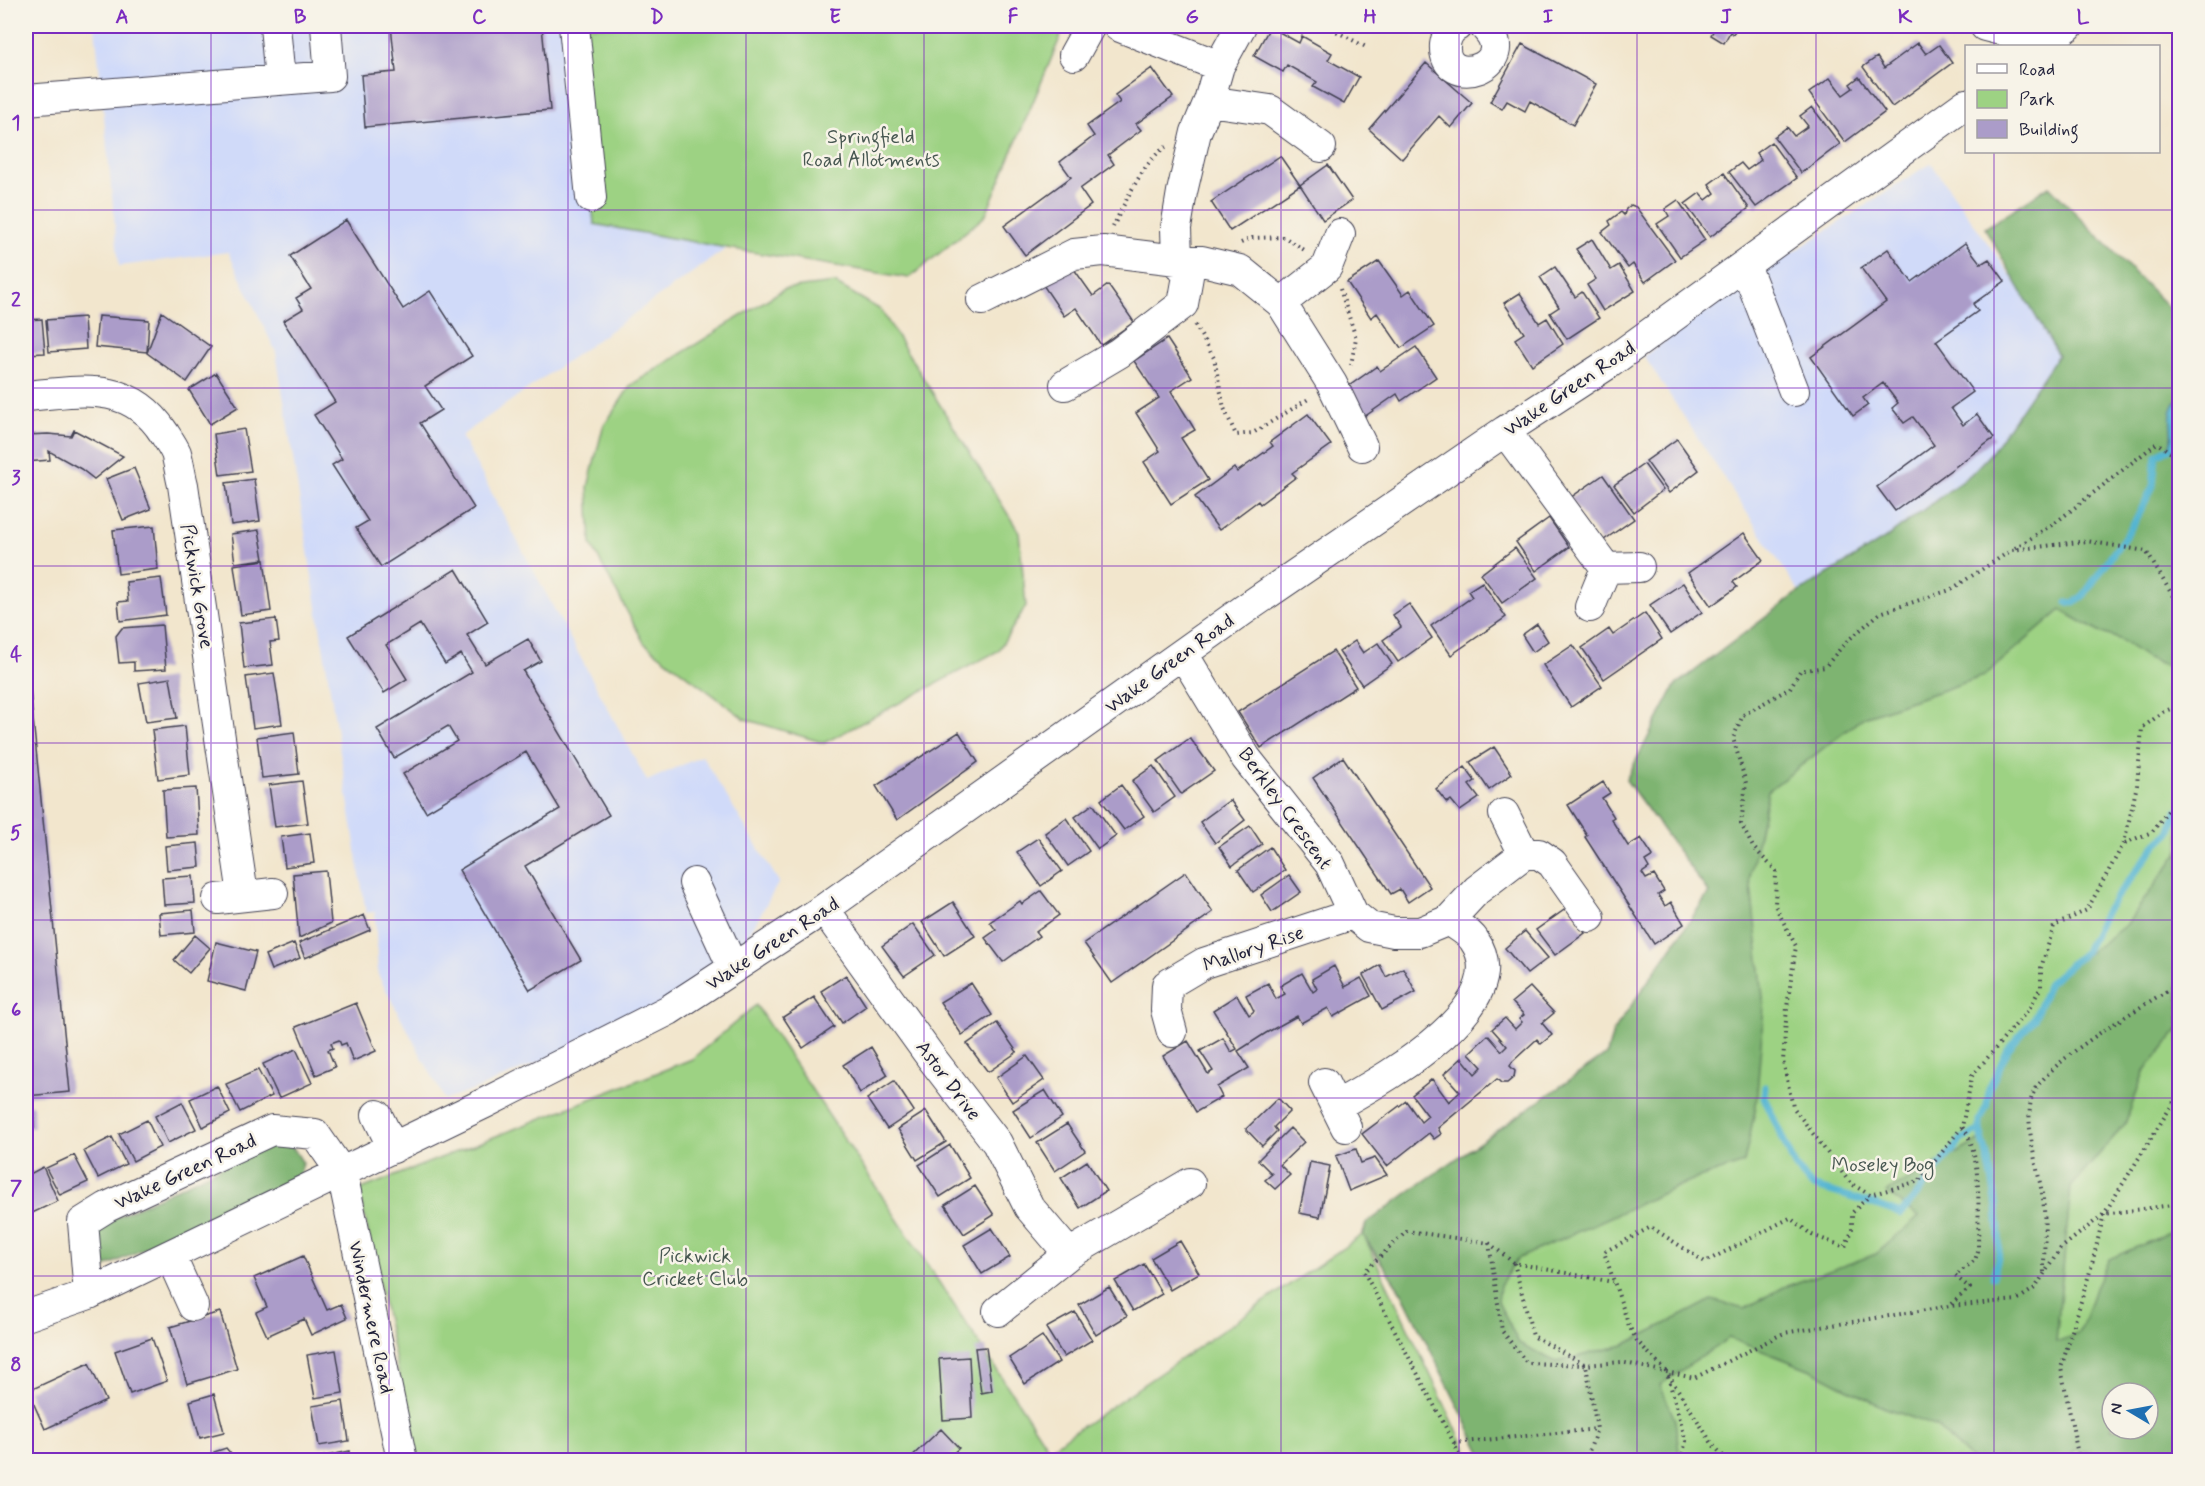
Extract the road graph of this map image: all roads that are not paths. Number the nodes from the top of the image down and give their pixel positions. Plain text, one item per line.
1 (275, 26) edge
2 (326, 26) edge
3 (574, 26) edge
4 (1090, 26) edge
5 (1118, 26) edge
6 (1241, 26) edge
7 (1484, 26) edge
8 (1985, 26) edge
9 (1452, 27) edge
10 (2057, 33) edge
11 (1074, 54) dead end
12 (1219, 66) junction
13 (280, 80) junction
14 (26, 100) edge
15 (1209, 100) junction
16 (1965, 105) edge
17 (1321, 147) dead end
18 (591, 198) dead end
19 (1340, 234) dead end
20 (1190, 260) junction
21 (1745, 265) junction
22 (982, 300) dead end
23 (1281, 303) junction
24 (1065, 385) dead end
25 (1794, 391) dead end
26 (26, 396) edge
27 (1505, 431) junction
28 (1362, 446) dead end
29 (1639, 567) dead end
30 (1606, 568) junction
31 (1590, 607) dead end
32 (1183, 654) junction
33 (1504, 814) dead end
34 (1524, 854) junction
35 (694, 883) dead end
36 (273, 893) dead end
37 (824, 909) junction
38 (1353, 914) junction
39 (1590, 917) dead end
40 (1449, 920) junction
41 (735, 967) junction
42 (1172, 1032) dead end
43 (1335, 1105) dead end
44 (377, 1115) dead end
45 (393, 1148) junction
46 (342, 1173) junction
47 (1190, 1183) dead end
48 (1069, 1254) junction
49 (170, 1255) junction
50 (89, 1294) junction
51 (193, 1306) dead end
52 (998, 1311) dead end
53 (26, 1316) edge
54 (402, 1461) edge

1 - 13 street
2 - 13 street
3 - 18 street
4 - 11 street
5 - 12 street
6 - 12 street
7 - 9 street
8 - 10 street
12 - 15 street
13 - 14 street
15 - 17 street
15 - 20 street
16 - 21 street, Wake Green Road
19 - 23 street
20 - 22 street
20 - 23 street
20 - 24 street
21 - 25 street
21 - 27 street, Wake Green Road
23 - 28 street
26 - 36 street, Pickwick Grove
27 - 30 street
27 - 32 street, Wake Green Road
29 - 30 street
30 - 31 street
32 - 37 street, Wake Green Road
32 - 38 street, Berkley Crescent
33 - 34 street
34 - 39 street
34 - 40 street
35 - 41 street
37 - 41 street, Wake Green Road
37 - 48 street, Astor Drive
38 - 40 street
38 - 42 street, Mallory Rise
40 - 43 street
41 - 45 street, Wake Green Road
44 - 45 street
45 - 46 street, Wake Green Road
46 - 49 street, Wake Green Road
46 - 50 street, Wake Green Road
46 - 54 street, Windermere Road
47 - 48 street
48 - 52 street
49 - 50 street, Wake Green Road
49 - 51 street
50 - 53 street, Wake Green Road

